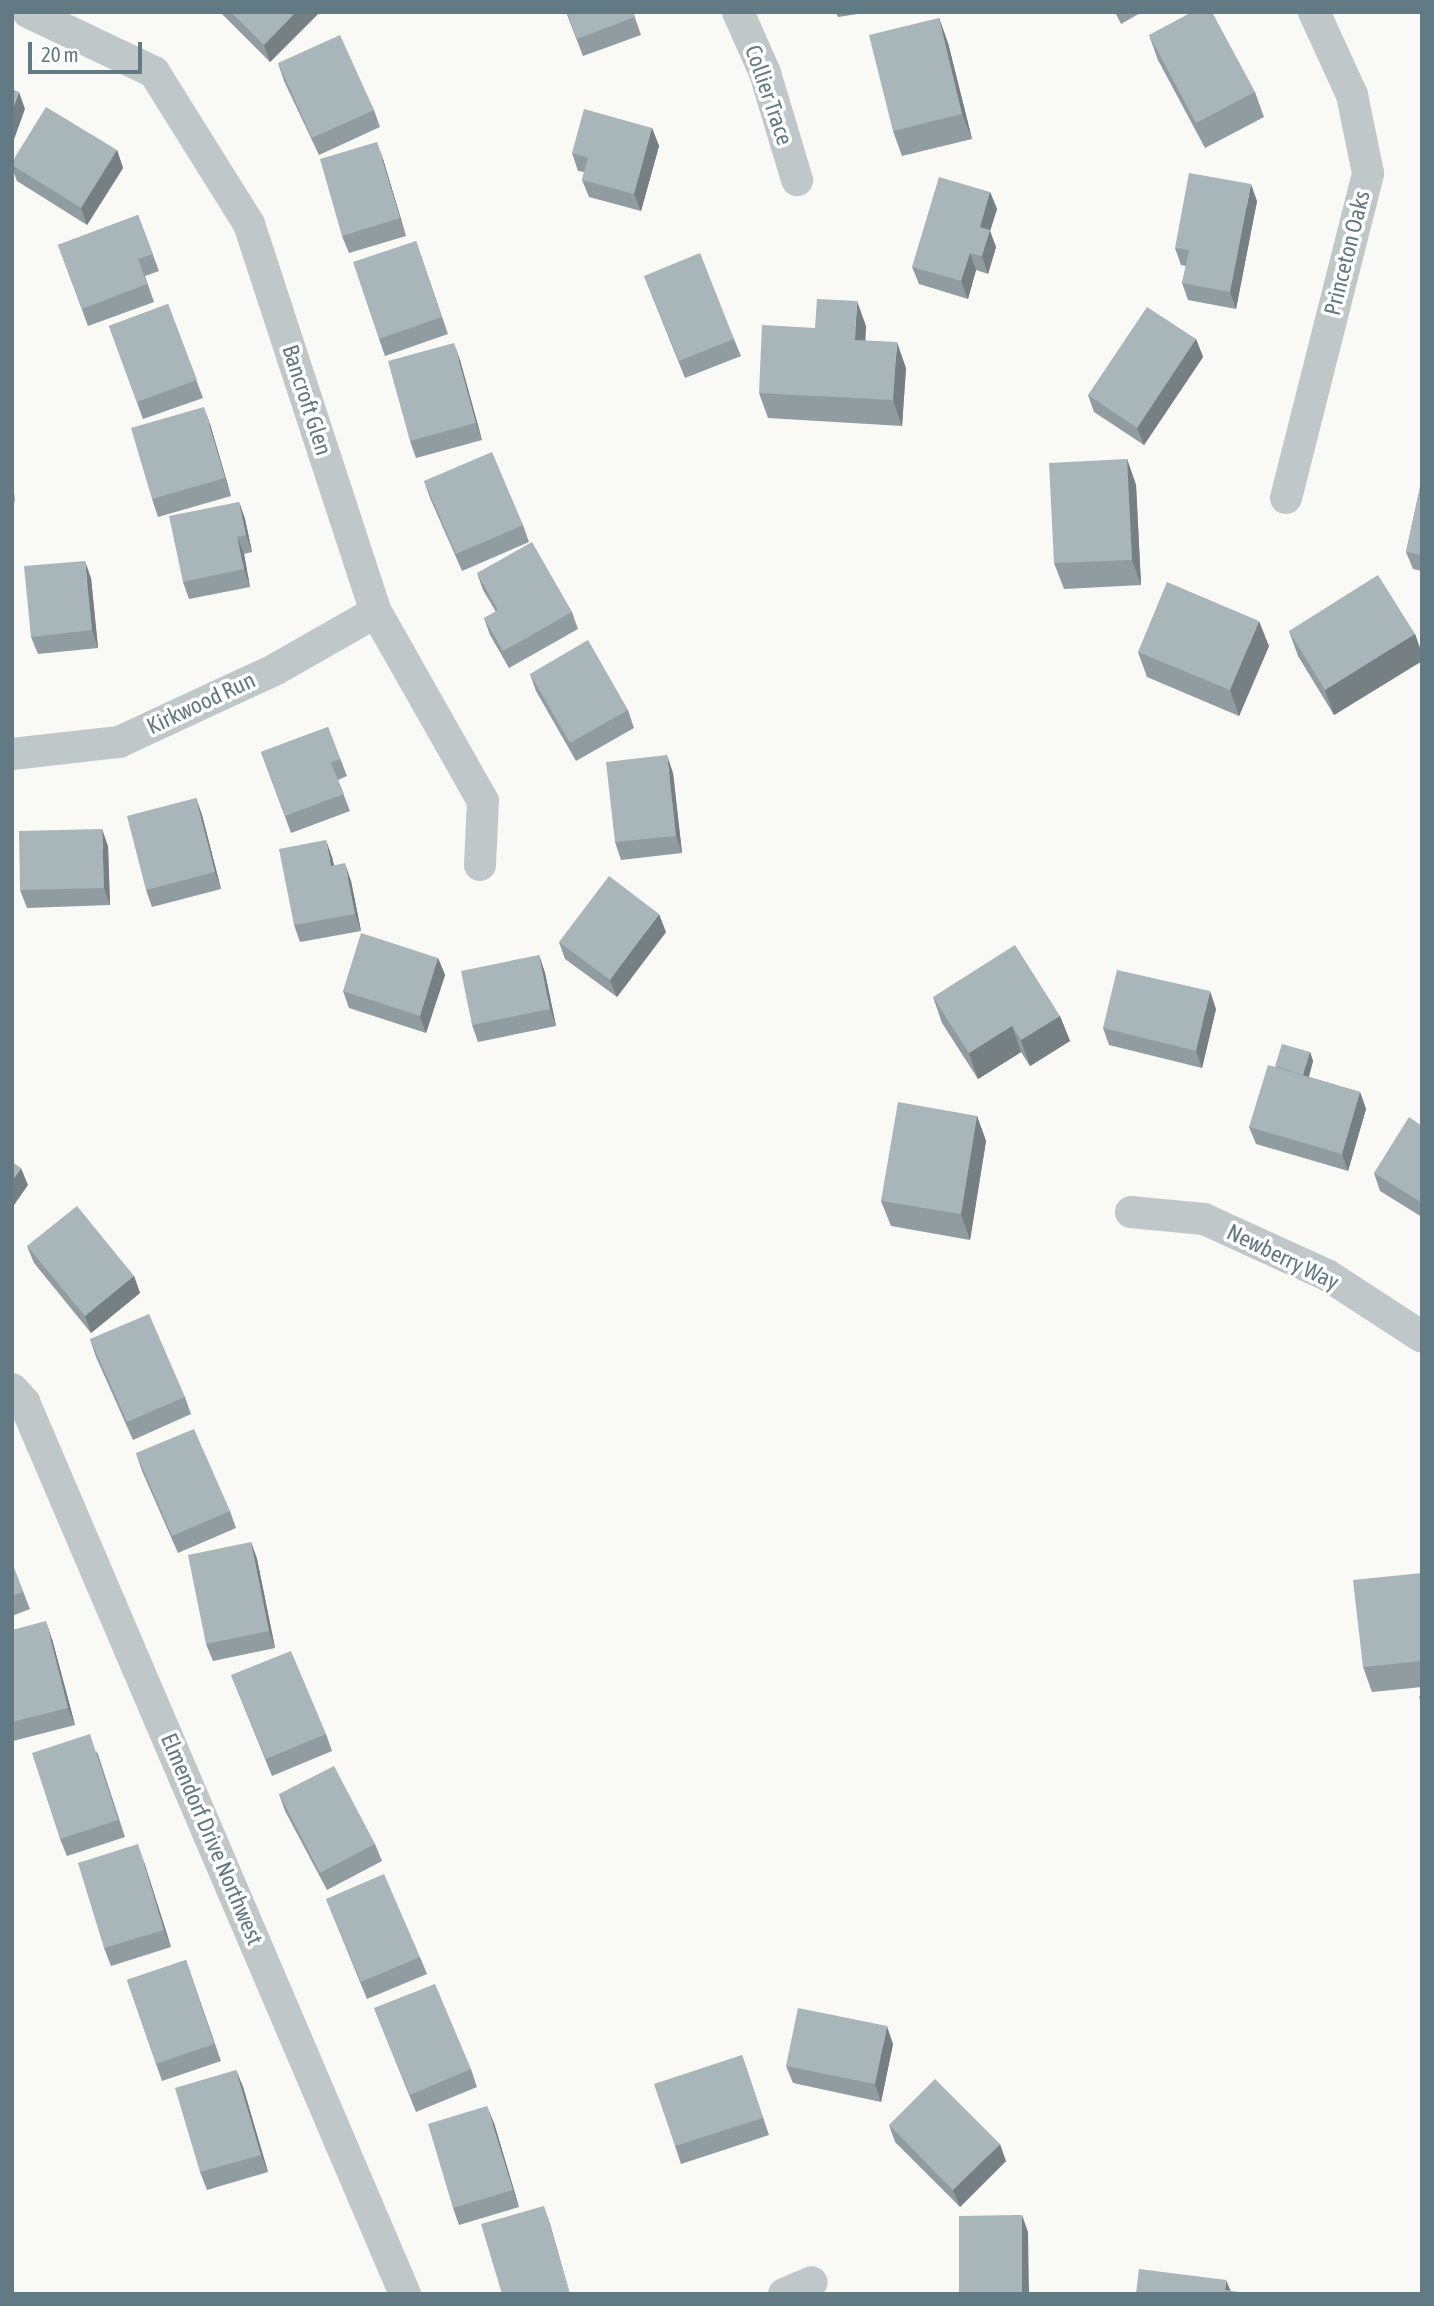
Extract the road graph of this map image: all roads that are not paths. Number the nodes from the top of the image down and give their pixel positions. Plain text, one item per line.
1 (28, 12) edge
2 (738, 12) edge
3 (1314, 12) edge
4 (797, 180) dead end
5 (1286, 498) dead end
6 (376, 611) junction
7 (12, 754) edge
8 (480, 865) dead end
9 (1131, 1212) dead end
10 (1422, 1337) edge
11 (12, 1388) edge
12 (405, 2294) edge

1 - 6 street, Bancroft Glen
2 - 4 street, Collier Trace
3 - 5 street, Princeton Oaks
6 - 7 street, Kirkwood Run
6 - 8 street, Bancroft Glen
9 - 10 street, Newberry Way
11 - 12 street, Elmendorf Drive Northwest

